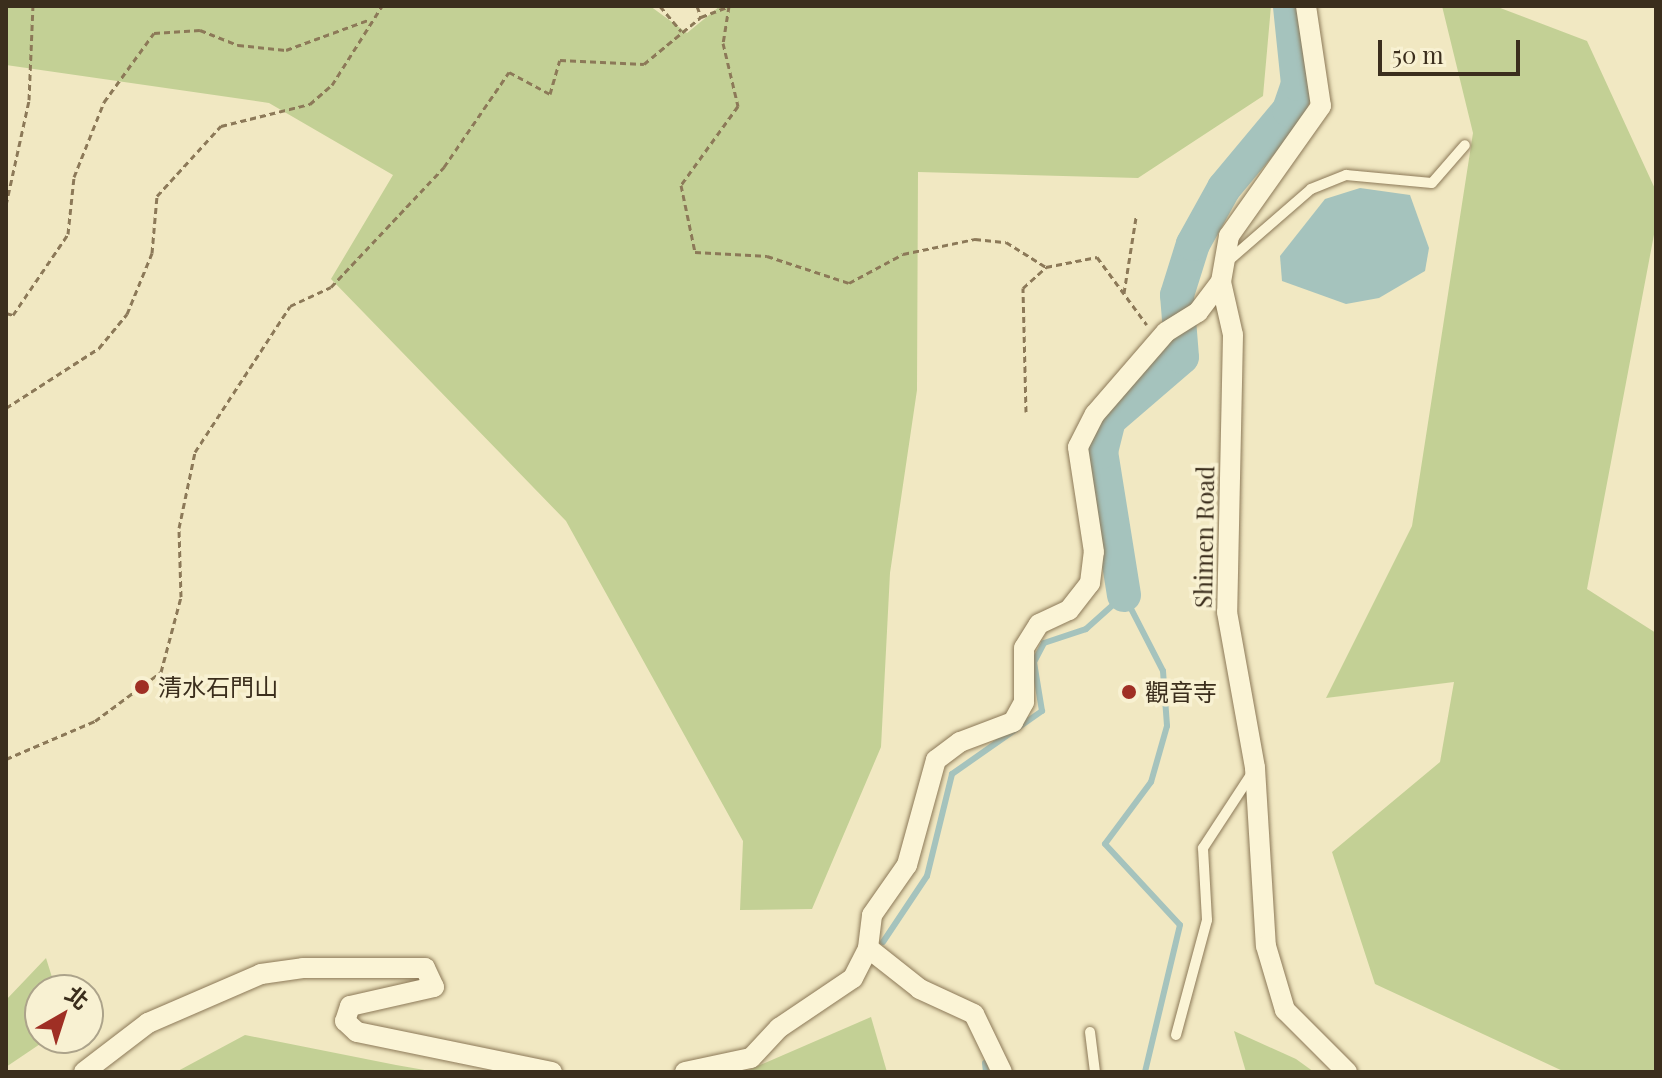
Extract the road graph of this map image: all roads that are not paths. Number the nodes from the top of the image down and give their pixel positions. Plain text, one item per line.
1 (1306, 6) edge
2 (1465, 145) dead end
3 (1223, 273) junction
4 (1255, 768) junction
5 (868, 948) junction
6 (1090, 1032) dead end
7 (1176, 1035) dead end
8 (84, 1072) edge
9 (552, 1072) edge
10 (685, 1072) edge
11 (1002, 1072) edge
12 (1095, 1072) edge
13 (1347, 1072) edge

1 - 3 street, Shimen Road
2 - 3 lane
3 - 4 street, Shimen Road
3 - 5 street
4 - 7 lane
4 - 13 street, Shimen Road
5 - 10 street
5 - 11 street
6 - 12 lane
8 - 9 street

